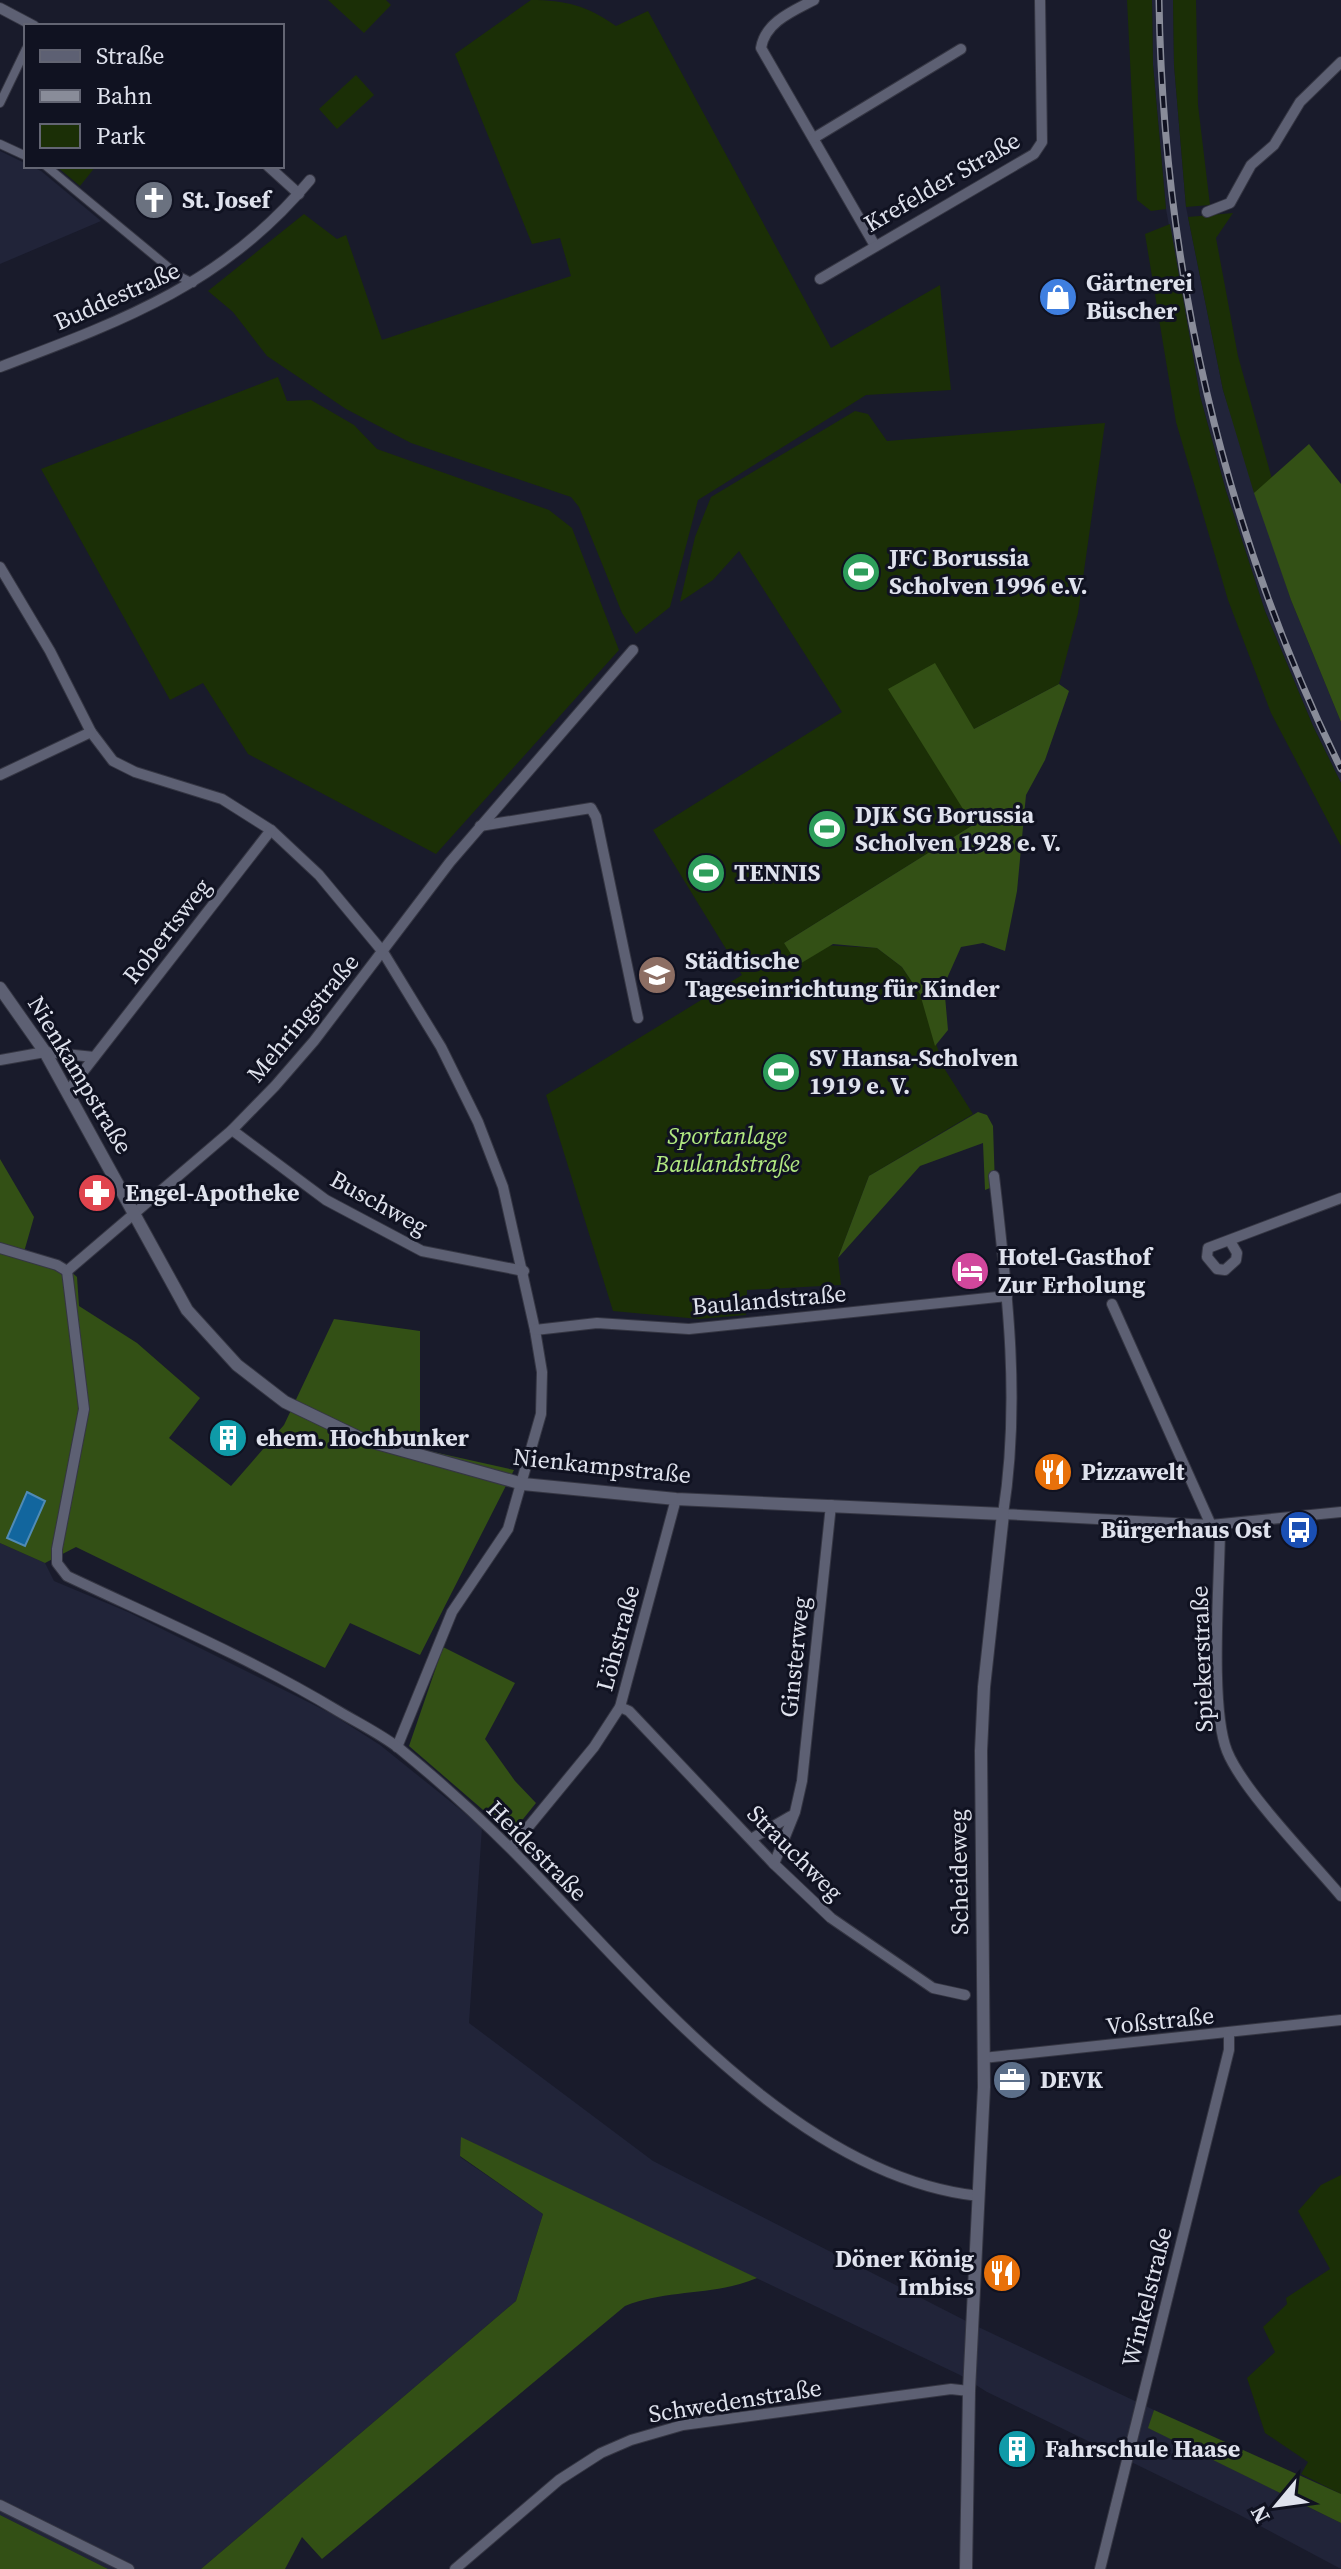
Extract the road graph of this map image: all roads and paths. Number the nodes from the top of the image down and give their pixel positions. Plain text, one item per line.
1 (814, 0) edge
2 (1040, 0) edge
3 (0, 8) edge
4 (30, 24) edge
5 (961, 49) dead end
6 (24, 53) edge
7 (1341, 62) edge
8 (0, 103) edge
9 (814, 138) junction
10 (0, 144) edge
11 (24, 155) edge
12 (48, 168) edge
13 (270, 168) edge
14 (310, 180) dead end
15 (299, 194) junction
16 (1207, 212) dead end
17 (874, 244) junction
18 (820, 279) dead end
19 (194, 284) junction
20 (0, 367) edge
21 (0, 567) edge
22 (633, 650) dead end
23 (91, 732) junction
24 (0, 775) edge
25 (480, 826) junction
26 (271, 830) junction
27 (383, 952) junction
28 (0, 988) edge
29 (638, 1018) dead end
30 (45, 1052) junction
31 (94, 1057) junction
32 (0, 1060) edge
33 (68, 1091) junction
34 (232, 1130) junction
35 (994, 1176) dead end
36 (1341, 1198) edge
37 (135, 1215) junction
38 (1230, 1241) dead end
39 (0, 1248) edge
40 (67, 1271) junction
41 (524, 1271) junction
42 (1007, 1296) junction
43 (1112, 1304) dead end
44 (535, 1330) junction
45 (523, 1484) junction
46 (676, 1499) junction
47 (831, 1505) junction
48 (1341, 1512) edge
49 (1003, 1514) junction
50 (1215, 1525) junction
51 (620, 1707) junction
52 (397, 1747) junction
53 (795, 1812) junction
54 (751, 1839) junction
55 (511, 1848) junction
56 (774, 1864) junction
57 (1341, 1896) edge
58 (965, 1995) dead end
59 (1341, 2020) edge
60 (1229, 2034) junction
61 (983, 2058) junction
62 (979, 2196) junction
63 (969, 2391) junction
64 (0, 2505) edge
65 (129, 2569) edge
66 (455, 2569) edge
67 (966, 2569) edge
68 (1100, 2569) edge

1 - 9 street
2 - 17 street, Krefelder Straße
3 - 4 street
5 - 9 street
6 - 8 street
7 - 16 street
9 - 17 street
10 - 11 street
12 - 19 street
13 - 15 street
14 - 15 street, Buddestraße
15 - 19 street, Buddestraße
17 - 18 street, Krefelder Straße
19 - 20 street, Buddestraße
21 - 23 street
22 - 25 street, Mehringstraße
23 - 24 street
23 - 26 street
25 - 27 street, Mehringstraße
25 - 29 street
26 - 27 street
26 - 31 street, Robertsweg
27 - 34 street, Mehringstraße
27 - 41 street
28 - 30 street, Nienkampstraße
30 - 31 street
30 - 32 street
30 - 33 street, Nienkampstraße
31 - 33 street, Robertsweg
33 - 37 street, Nienkampstraße
34 - 37 street, Mehringstraße
34 - 41 street, Buschweg
35 - 42 street, Scheideweg
36 - 38 street
37 - 40 street, Mehringstraße
37 - 45 street, Nienkampstraße
39 - 40 street
40 - 52 street, Heidestraße
41 - 44 street
42 - 44 street, Baulandstraße
42 - 49 street, Scheideweg
43 - 50 street
44 - 45 street
45 - 46 street, Nienkampstraße
45 - 52 street
46 - 47 street, Nienkampstraße
46 - 51 street, Löhstraße
47 - 49 street, Nienkampstraße
47 - 53 street, Ginsterweg
48 - 50 street
49 - 50 street
49 - 61 street, Scheideweg
50 - 57 street, Spiekerstraße
51 - 54 street, Strauchweg
51 - 55 street, Löhstraße
52 - 55 street, Heidestraße
53 - 54 street
53 - 56 street, Ginsterweg
54 - 56 street, Strauchweg
55 - 62 street, Heidestraße
56 - 58 street, Strauchweg
59 - 60 street, Voßstraße
60 - 61 street, Voßstraße
60 - 68 street, Winkelstraße
61 - 62 street, Scheideweg
62 - 63 street, Scheideweg
63 - 66 street, Schwedenstraße
63 - 67 street, Scheideweg
64 - 65 street

